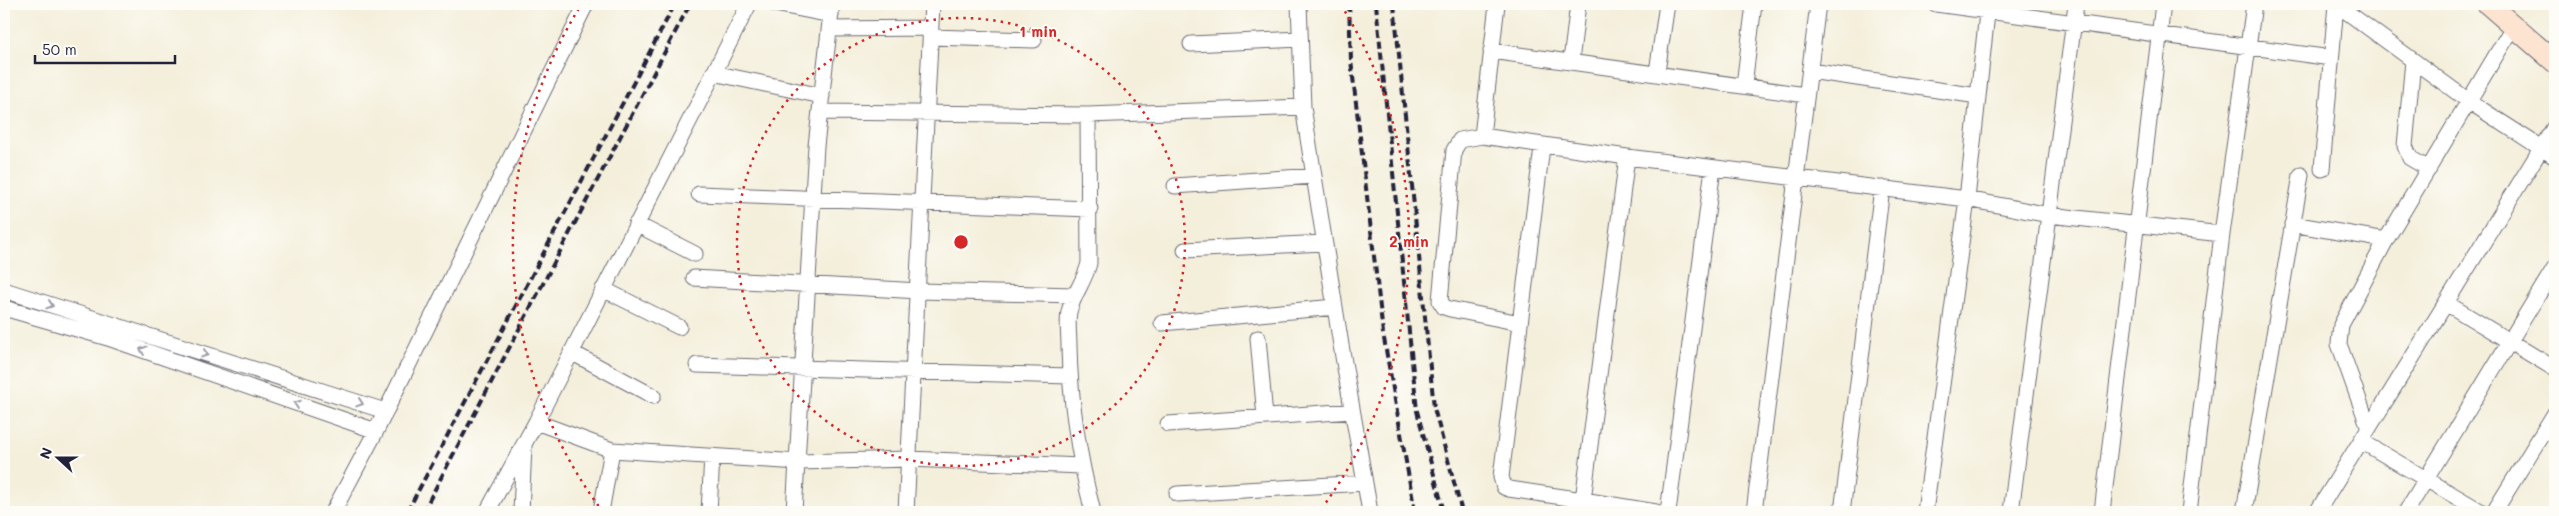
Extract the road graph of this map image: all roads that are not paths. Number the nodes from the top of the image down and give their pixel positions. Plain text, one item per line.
1 (586, 4) edge
2 (749, 4) edge
3 (775, 4) edge
4 (932, 4) edge
5 (1299, 4) edge
6 (1497, 4) edge
7 (1578, 4) edge
8 (1667, 4) edge
9 (1754, 4) edge
10 (1818, 4) edge
11 (1936, 4) edge
12 (2076, 4) edge
13 (2162, 4) edge
14 (2254, 4) edge
15 (2336, 4) edge
16 (2488, 4) edge
17 (1988, 7) edge
18 (831, 16) edge
19 (2074, 23) junction
20 (2514, 25) junction
21 (930, 33) junction
22 (2159, 34) junction
23 (1300, 38) junction
24 (1034, 40) dead end
25 (1191, 44) dead end
26 (2249, 46) junction
27 (1491, 51) junction
28 (2331, 58) junction
29 (2413, 60) junction
30 (1571, 61) junction
31 (2555, 62) edge
32 (1810, 71) junction
33 (1657, 72) junction
34 (713, 73) junction
35 (1744, 85) junction
36 (1806, 95) junction
37 (822, 96) junction
38 (1978, 96) junction
39 (2470, 102) junction
40 (1303, 107) junction
41 (820, 112) junction
42 (926, 113) junction
43 (1088, 115) junction
44 (2555, 126) edge
45 (1482, 136) junction
46 (1542, 146) junction
47 (2541, 149) junction
48 (1627, 157) junction
49 (2555, 157) edge
50 (1713, 168) junction
51 (2322, 169) dead end
52 (2429, 169) junction
53 (2301, 175) dead end
54 (1314, 176) junction
55 (1796, 178) junction
56 (1175, 186) dead end
57 (1882, 188) junction
58 (699, 194) dead end
59 (813, 199) junction
60 (1967, 199) junction
61 (922, 203) junction
62 (1090, 209) junction
63 (2049, 215) junction
64 (636, 224) junction
65 (2292, 224) junction
66 (2136, 225) junction
67 (2222, 234) junction
68 (2386, 240) junction
69 (1324, 242) junction
70 (1185, 250) dead end
71 (695, 254) dead end
72 (2555, 267) edge
73 (694, 278) dead end
74 (808, 285) junction
75 (603, 289) junction
76 (4, 290) edge
77 (918, 291) junction
78 (1074, 295) junction
79 (2446, 303) junction
80 (1334, 307) junction
81 (4, 308) edge
82 (1162, 323) dead end
83 (1520, 323) junction
84 (679, 327) dead end
85 (1258, 338) dead end
86 (2510, 342) junction
87 (571, 352) junction
88 (697, 365) dead end
89 (804, 368) junction
90 (2555, 369) edge
91 (914, 372) junction
92 (1069, 376) junction
93 (653, 396) dead end
94 (385, 411) junction
95 (1352, 411) junction
96 (2555, 413) edge
97 (1265, 417) junction
98 (536, 422) junction
99 (1168, 424) dead end
100 (376, 431) junction
101 (2365, 435) junction
102 (524, 443) junction
103 (612, 450) junction
104 (712, 456) junction
105 (909, 459) junction
106 (799, 462) junction
107 (1081, 466) junction
108 (2426, 479) junction
109 (1365, 483) junction
110 (1176, 494) dead end
111 (1582, 500) junction
112 (333, 512) edge
113 (487, 512) edge
114 (521, 512) edge
115 (601, 512) edge
116 (709, 512) edge
117 (794, 512) edge
118 (906, 512) edge
119 (1093, 512) edge
120 (1370, 512) edge
121 (1656, 512) edge
122 (1668, 512) edge
123 (1754, 512) edge
124 (1842, 512) edge
125 (1925, 512) edge
126 (2011, 512) edge
127 (2102, 512) edge
128 (2189, 512) edge
129 (2244, 512) edge
130 (2317, 512) edge
131 (2406, 512) edge
132 (2482, 512) edge
133 (2494, 512) edge

1 - 94 street
2 - 34 street
3 - 18 street
4 - 21 street
5 - 23 street
6 - 27 street
7 - 30 street
8 - 33 street
9 - 35 street
10 - 32 street
11 - 17 street
12 - 19 street
13 - 22 street
14 - 26 street
15 - 28 street
15 - 29 street
16 - 20 main road
17 - 19 street
17 - 38 street
18 - 21 street
18 - 37 street
19 - 22 street
19 - 63 street
20 - 31 main road
20 - 39 street
21 - 24 street
21 - 42 street
22 - 26 street
22 - 66 street
23 - 25 street
23 - 40 street
26 - 28 street
26 - 67 street
27 - 30 street
27 - 45 street
28 - 51 street
29 - 39 street
29 - 52 street
30 - 33 street
32 - 36 street
32 - 38 street
33 - 35 street
34 - 37 street
34 - 64 street
35 - 36 street
36 - 55 street
37 - 41 street
38 - 60 street
39 - 47 street
39 - 52 street
40 - 43 street
40 - 54 street
41 - 42 street
41 - 59 street
42 - 43 street
42 - 61 street
43 - 62 street
44 - 47 street
45 - 46 street
45 - 83 street
46 - 48 street
46 - 83 street
47 - 49 street
47 - 79 street
48 - 50 street
48 - 111 street
50 - 55 street
50 - 122 street
52 - 68 street
53 - 65 street
54 - 56 street
54 - 69 street
55 - 57 street
55 - 123 street
57 - 60 street
57 - 124 street
58 - 59 street
59 - 61 street
59 - 74 street
60 - 63 street
60 - 125 street
61 - 62 street
61 - 77 street
62 - 78 street
63 - 66 street
63 - 126 street
64 - 71 street
64 - 75 street
65 - 68 street
65 - 129 street
66 - 67 street
66 - 127 street
67 - 128 street
68 - 101 street
69 - 70 street
69 - 80 street
72 - 86 street
73 - 74 street
74 - 77 street
74 - 89 street
75 - 84 street
75 - 87 street
76 -> 94 street
77 - 78 street
77 - 91 street
78 - 92 street
79 - 86 street
79 - 101 street
80 - 82 street
80 - 95 street
100 -> 81 street
83 - 111 street
85 - 97 street
86 - 90 street
86 - 108 street
87 - 93 street
87 - 98 street
88 - 89 street
89 - 91 street
89 - 106 street
91 - 92 street
91 - 105 street
92 - 107 street
94 - 100 street
95 - 97 street
95 - 109 street
96 - 133 street
97 - 99 street
98 - 102 street
98 - 103 street
100 - 112 street
101 - 108 street
101 - 130 street
102 - 113 street
102 - 114 street
103 - 104 street
103 - 115 street
104 - 106 street
104 - 116 street
105 - 106 street
105 - 107 street
105 - 118 street
106 - 117 street
107 - 119 street
108 - 131 street
108 - 132 street
109 - 110 street
109 - 120 street
111 - 121 street

